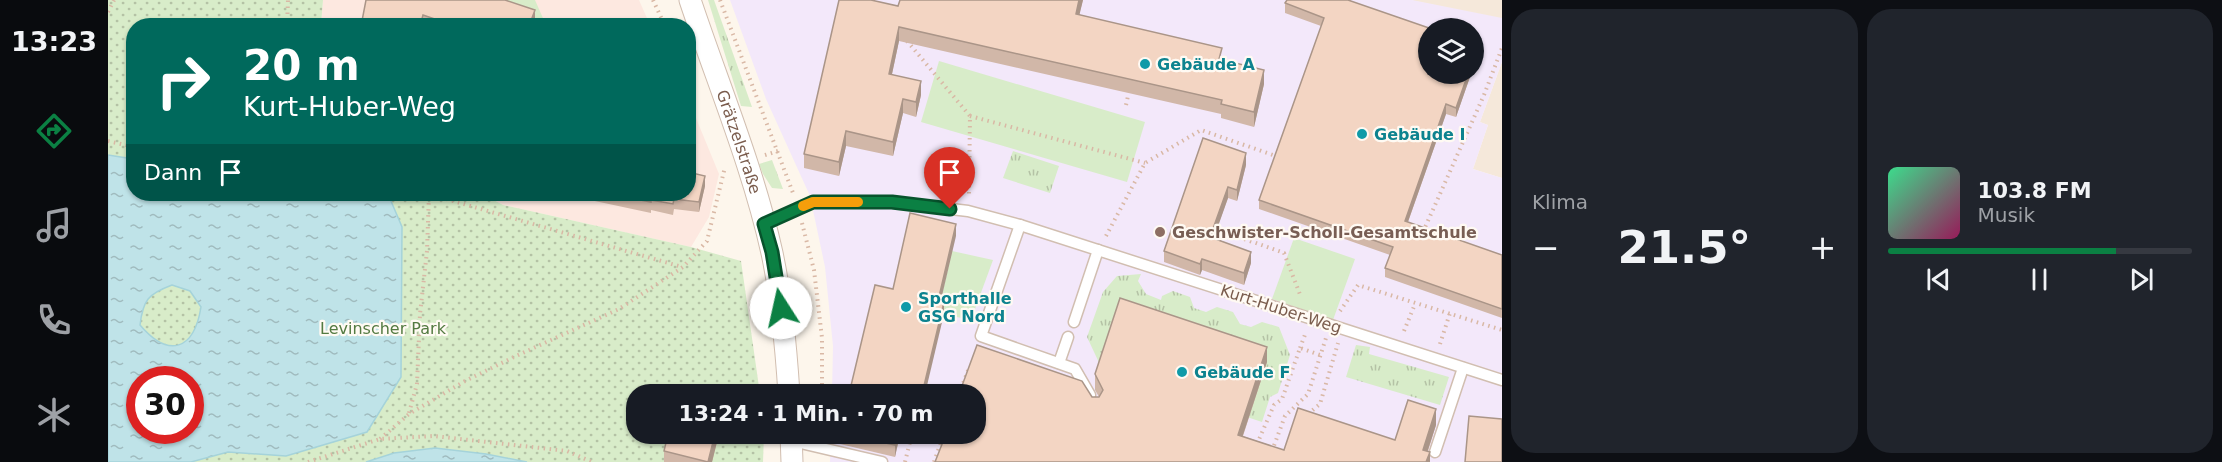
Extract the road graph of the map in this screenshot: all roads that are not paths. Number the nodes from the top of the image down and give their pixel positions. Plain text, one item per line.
1 (690, 0) edge
2 (764, 224) junction
3 (1020, 225) junction
4 (1098, 250) junction
5 (1074, 322) dead end
6 (1068, 337) dead end
7 (1059, 363) junction
8 (1463, 368) junction
9 (1502, 380) edge
10 (788, 384) edge
11 (1096, 406) edge
12 (791, 446) edge
13 (1435, 452) dead end
14 (882, 462) edge

1 - 2 street, Grätzelstraße
2 - 3 lane, Kurt-Huber-Weg
2 - 10 street, Grätzelstraße
3 - 4 lane, Kurt-Huber-Weg
3 - 7 lane
4 - 5 lane
4 - 8 lane, Kurt-Huber-Weg
6 - 7 lane
7 - 11 lane
8 - 9 lane, Kurt-Huber-Weg
8 - 13 lane
12 - 14 lane

